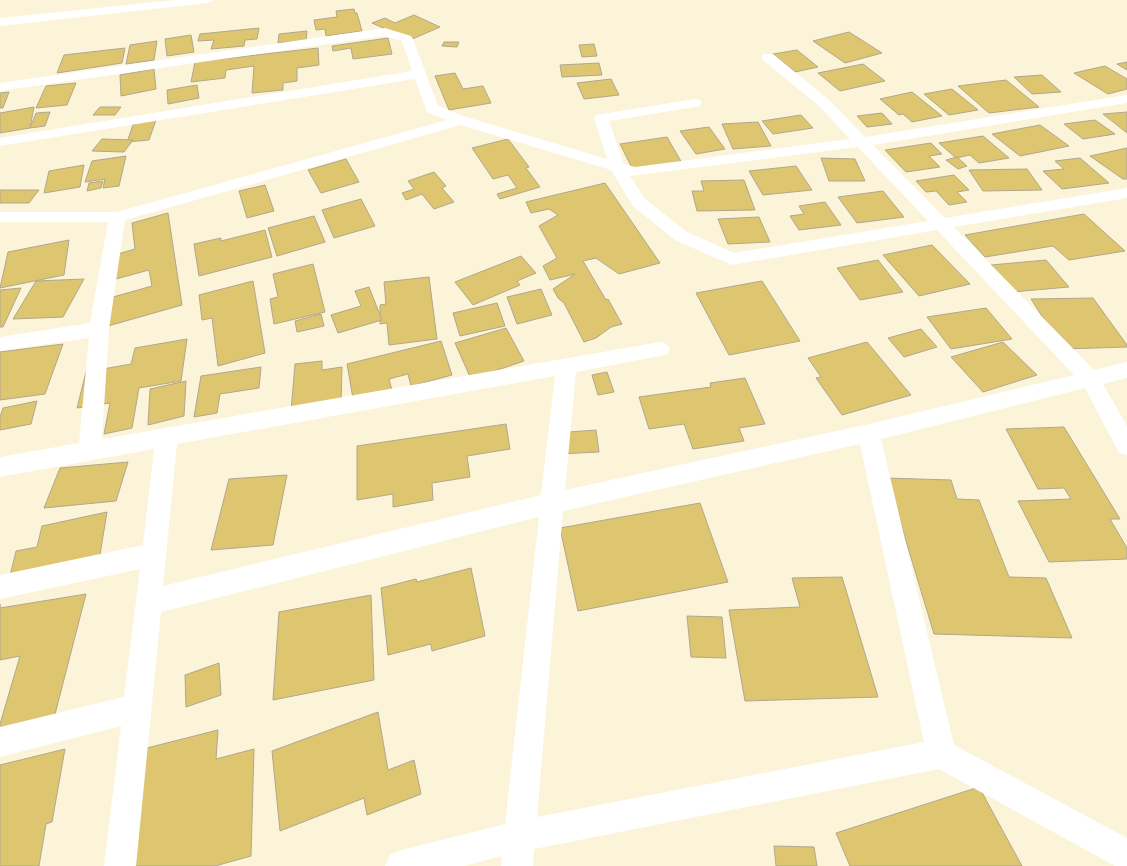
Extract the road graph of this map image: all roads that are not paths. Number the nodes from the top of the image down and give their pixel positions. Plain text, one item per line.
1 (208, 0) edge
2 (0, 22) edge
3 (768, 57) dead end
4 (420, 74) junction
5 (0, 87) edge
6 (1127, 99) edge
7 (695, 103) dead end
8 (432, 109) junction
9 (461, 120) junction
10 (0, 142) edge
11 (862, 142) junction
12 (366, 147) junction
13 (617, 167) junction
14 (1127, 193) edge
15 (0, 217) edge
16 (117, 217) junction
17 (942, 225) junction
18 (99, 329) junction
19 (0, 344) edge
20 (660, 349) dead end
21 (566, 366) junction
22 (1127, 370) edge
23 (1090, 379) junction
24 (869, 433) junction
25 (167, 436) junction
26 (1127, 446) edge
27 (90, 449) junction
28 (0, 466) edge
29 (553, 503) junction
30 (154, 554) junction
31 (0, 587) edge
32 (149, 602) junction
33 (137, 708) junction
34 (0, 742) edge
35 (941, 754) junction
36 (519, 836) junction
37 (1127, 855) edge
38 (120, 866) edge
39 (401, 866) edge
40 (517, 866) edge

1 - 2 street
3 - 11 street
4 - 5 street
4 - 8 street
4 - 10 street
6 - 11 street
7 - 13 street
8 - 9 street
8 - 12 street
9 - 12 street
9 - 13 street
11 - 13 street
11 - 17 street
12 - 16 street
13 - 17 street
14 - 17 street
15 - 16 street
16 - 18 street
17 - 23 street
18 - 19 street
18 - 27 street
20 - 21 street
21 - 25 street
21 - 29 street
22 - 23 street
23 - 24 street
23 - 26 street
24 - 29 street
24 - 35 street
25 - 27 street
25 - 30 street
27 - 28 street
29 - 32 street
29 - 36 street
30 - 31 street
30 - 32 street
32 - 33 street
33 - 34 street
33 - 38 street
35 - 36 street
35 - 37 street
36 - 39 street
36 - 40 street

